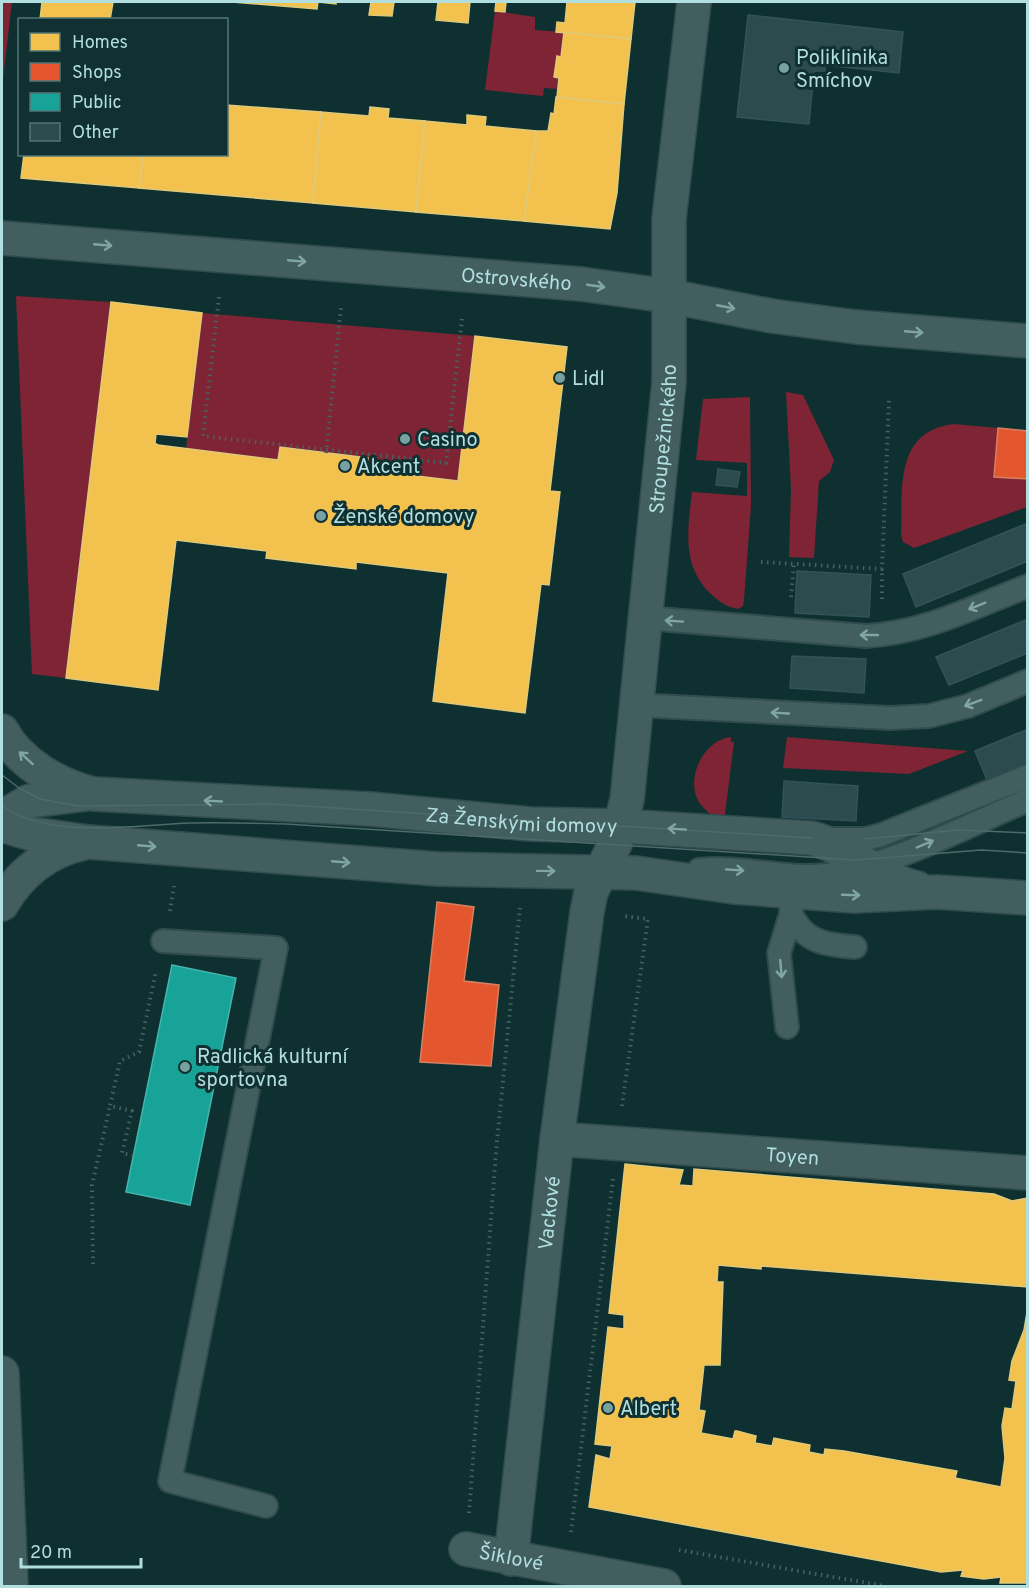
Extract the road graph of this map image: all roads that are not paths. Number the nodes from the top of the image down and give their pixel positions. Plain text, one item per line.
1 (694, 2) edge
2 (2, 238) edge
3 (669, 296) junction
4 (1028, 342) edge
5 (1028, 586) edge
6 (646, 618) junction
7 (1028, 681) edge
8 (636, 705) junction
9 (2, 731) edge
10 (1028, 776) edge
11 (94, 794) junction
12 (1028, 800) edge
13 (2, 817) edge
14 (2, 825) edge
15 (620, 826) junction
16 (811, 838) junction
17 (89, 842) junction
18 (866, 865) junction
19 (602, 872) junction
20 (656, 874) junction
21 (937, 892) junction
22 (1028, 898) edge
23 (791, 903) junction
24 (2, 904) edge
25 (163, 941) dead end
26 (855, 947) dead end
27 (787, 1026) dead end
28 (557, 1139) junction
29 (1028, 1173) edge
30 (2, 1373) edge
31 (266, 1506) dead end
32 (466, 1549) road end
33 (512, 1559) junction
34 (11, 1587) edge
35 (664, 1587) edge

1 - 3 street, Stroupežnického
2 -> 3 street, Ostrovského
3 -> 4 street, Ostrovského
3 - 6 street, Stroupežnického
5 -> 6 lane
6 - 8 street, Stroupežnického
7 -> 8 lane
8 - 15 street, Stroupežnického
11 -> 9 street
10 - 16 lane
11 - 13 street
15 -> 11 street, Za Ženskými domovy
18 -> 12 lane
14 - 17 street, Za Ženskými domovy
16 -> 15 street, Za Ženskými domovy
15 - 19 street, Stroupežnického
16 - 18 street, Za Ženskými domovy
17 -> 19 street, Za Ženskými domovy
17 - 24 street
20 -> 18 lane
18 - 21 street, Za Ženskými domovy
19 - 20 street, Za Ženskými domovy
19 - 28 street, Vackové
20 - 23 street, Za Ženskými domovy
21 - 22 street, Za Ženskými domovy
23 -> 21 street, Za Ženskými domovy
23 - 26 lane
23 -> 27 lane
25 - 31 lane
28 - 29 street, Toyen
28 - 33 street, Vackové
30 - 34 street
32 - 33 street, Šiklové
33 - 35 street, Šiklové

